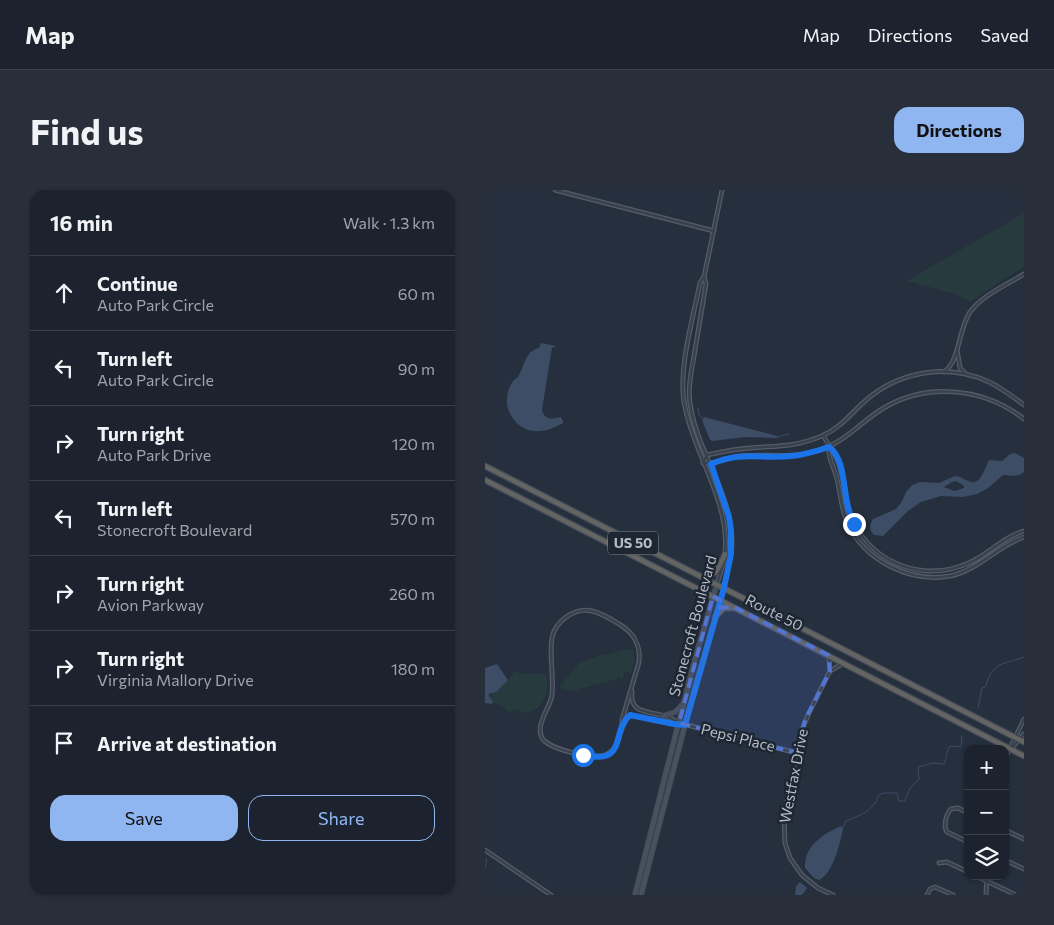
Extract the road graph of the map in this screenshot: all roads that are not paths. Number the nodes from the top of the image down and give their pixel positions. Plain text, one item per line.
1 (555, 190) edge
2 (722, 190) edge
3 (714, 231) junction
4 (1024, 274) edge
5 (704, 277) junction
6 (957, 348) junction
7 (944, 372) junction
8 (967, 374) junction
9 (1024, 405) edge
10 (1024, 419) edge
11 (823, 435) junction
12 (829, 447) junction
13 (707, 456) junction
14 (703, 463) junction
15 (711, 464) junction
16 (485, 466) edge
17 (485, 480) edge
18 (1024, 531) edge
19 (1024, 537) edge
20 (725, 554) junction
21 (700, 576) junction
22 (717, 584) junction
23 (724, 588) junction
24 (713, 596) junction
25 (720, 600) junction
26 (736, 608) junction
27 (715, 617) junction
28 (828, 655) junction
29 (844, 663) junction
30 (830, 670) junction
31 (632, 690) junction
32 (685, 702) junction
33 (663, 716) junction
34 (1024, 719) edge
35 (679, 723) junction
36 (685, 725) junction
37 (622, 729) junction
38 (1024, 734) edge
39 (1019, 740) edge
40 (1011, 749) junction
41 (1009, 752) edge
42 (797, 753) junction
43 (1024, 756) edge
44 (964, 811) edge
45 (1009, 832) edge
46 (1024, 839) edge
47 (964, 840) edge
48 (485, 850) edge
49 (1009, 862) edge
50 (939, 863) dead end
51 (1024, 869) edge
52 (964, 870) edge
53 (986, 881) joint
54 (551, 895) edge
55 (635, 895) edge
56 (641, 895) edge
57 (833, 895) edge
58 (927, 895) edge
59 (953, 895) edge
60 (986, 895) edge
61 (1016, 895) edge

1 - 3 street
2 - 3 street, Stonecroft Boulevard
3 - 5 street, Stonecroft Boulevard
4 - 6 street
5 - 13 street, Stonecroft Boulevard
5 - 14 street, Stonecroft Boulevard
6 - 7 street
6 - 8 street
7 - 8 street
7 - 11 street
8 - 9 street
10 - 12 street
11 - 12 street
11 - 13 street
12 - 15 street
12 - 18 street
12 - 19 street
13 - 14 street
13 - 15 street, Stonecroft Boulevard
14 - 15 street
14 - 20 street, Stonecroft Boulevard
15 - 23 street, Stonecroft Boulevard
16 - 21 highway, Route 50 / US 50
17 - 24 highway, Route 50 / US 50
20 - 21 highway
20 - 22 street, Stonecroft Boulevard
21 - 22 highway, Route 50 / US 50
22 - 23 highway, Route 50 / US 50
22 - 24 main road, Stonecroft Boulevard
23 - 25 main road, Stonecroft Boulevard
23 - 39 highway, Route 50 / US 50
24 - 25 highway, Route 50 / US 50
24 - 32 main road, Stonecroft Boulevard
25 - 26 highway, Route 50 / US 50
25 - 27 main road, Stonecroft Boulevard
26 - 27 highway
26 - 28 highway, Route 50 / US 50
27 - 36 main road, Stonecroft Boulevard
28 - 29 highway, Route 50 / US 50
28 - 30 street
29 - 30 street
29 - 40 highway, Route 50 / US 50
30 - 42 street, Westfax Drive
31 - 33 street
31 - 37 street
31 - 37 street
32 - 33 main road
32 - 35 main road, Stonecroft Boulevard
33 - 35 street
34 - 39 street
35 - 36 street, Pepsi Place
35 - 37 street
35 - 55 main road, Stonecroft Boulevard
36 - 42 street, Pepsi Place
36 - 56 main road, Stonecroft Boulevard
38 - 39 street
39 - 40 street
40 - 41 street
40 - 43 highway, Route 50 / US 50
42 - 57 street, Westfax Drive
44 - 47 street
45 - 46 street
48 - 54 street
49 - 51 street
50 - 52 street
53 - 60 street
53 - 61 street
58 - 59 street

